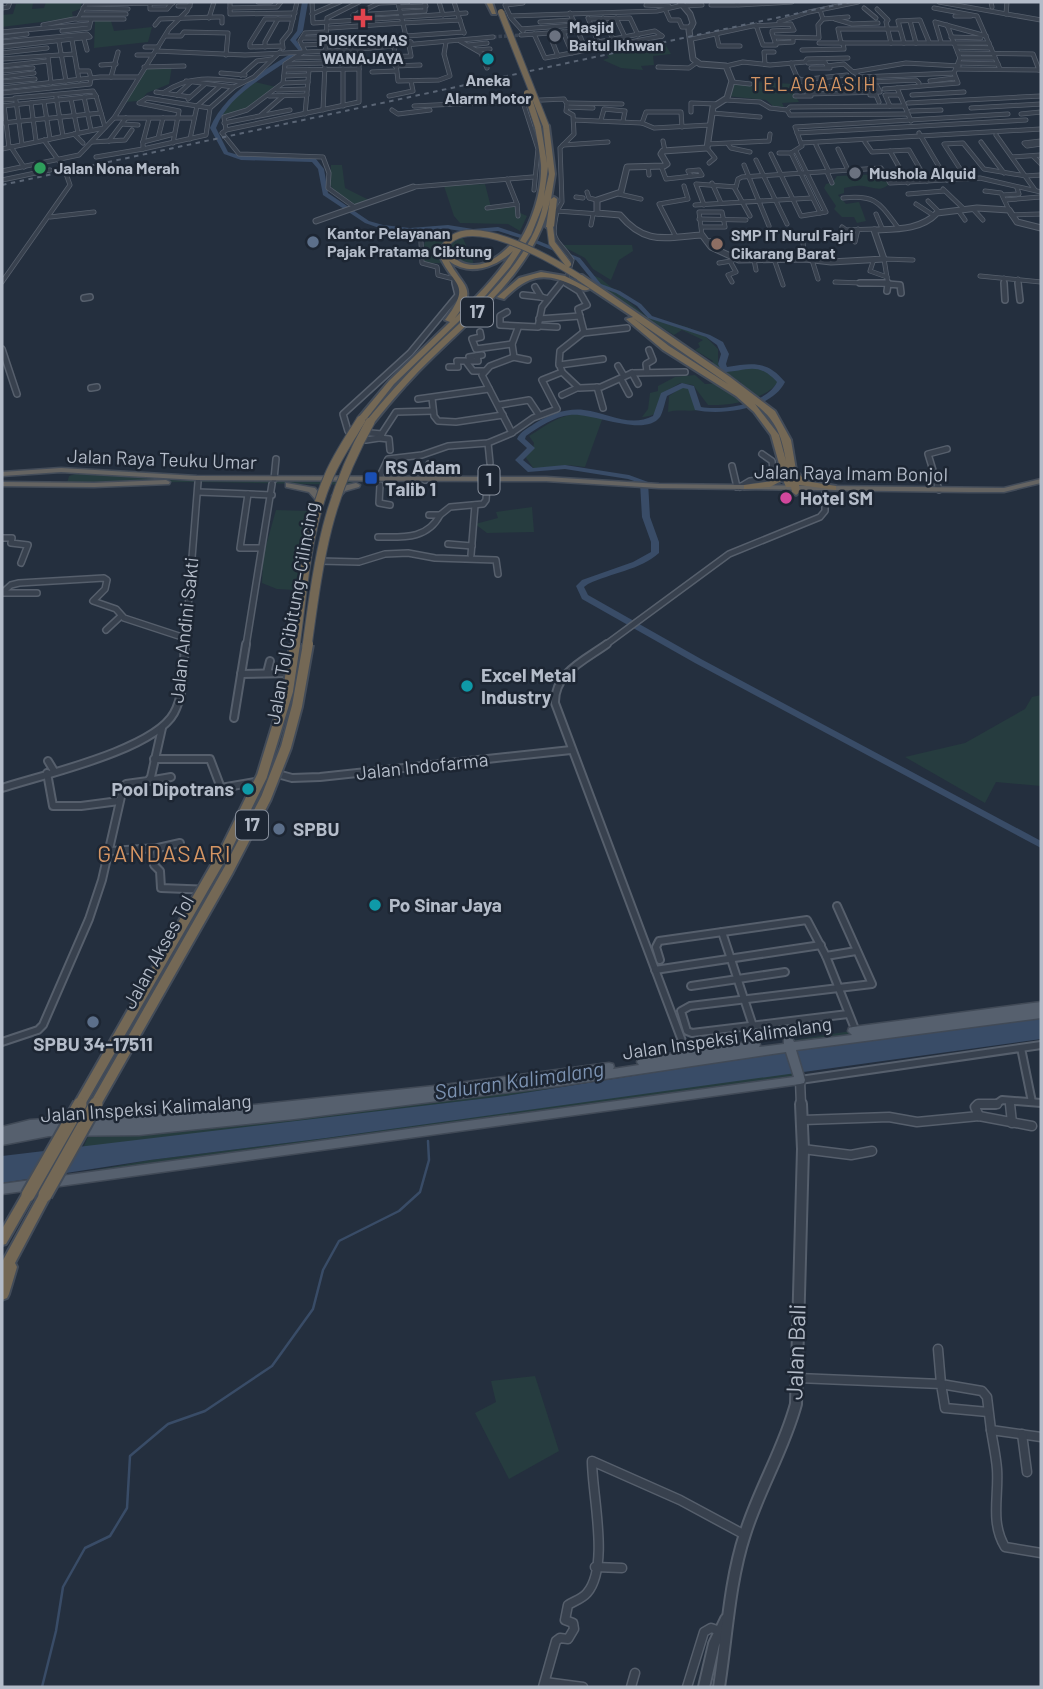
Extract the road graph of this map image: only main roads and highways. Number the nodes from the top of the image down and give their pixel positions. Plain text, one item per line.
1 (489, 2) edge
2 (497, 2) edge
3 (497, 12) junction
4 (542, 126) junction
5 (553, 178) junction
6 (533, 224) junction
7 (523, 244) junction
8 (444, 253) junction
9 (571, 278) junction
10 (607, 299) junction
11 (416, 369) junction
12 (402, 371) junction
13 (366, 421) junction
14 (790, 469) junction
15 (52, 472) junction
16 (82, 472) junction
17 (2, 474) edge
18 (273, 481) junction
19 (325, 481) junction
20 (1041, 481) edge
21 (342, 482) junction
22 (379, 482) junction
23 (459, 482) junction
24 (2, 484) edge
25 (47, 485) junction
26 (74, 485) junction
27 (289, 485) junction
28 (356, 485) junction
29 (1041, 486) edge
30 (635, 487) junction
31 (741, 487) junction
32 (658, 489) junction
33 (793, 490) junction
34 (829, 490) junction
35 (318, 497) junction
36 (335, 500) junction
37 (254, 807) junction
38 (1041, 1006) edge
39 (1041, 1014) edge
40 (857, 1034) junction
41 (790, 1046) junction
42 (72, 1131) junction
43 (2, 1132) edge
44 (2, 1140) edge
45 (39, 1188) junction
46 (2, 1189) edge
47 (2, 1230) edge
48 (2, 1240) edge
49 (17, 1248) junction
50 (2, 1274) edge
51 (2, 1294) edge

1 - 3 highway, Jalan Tol Cibitung–Cilincing / 17
2 - 3 highway, Jalan Tol Cibitung–Cilincing / 17
3 - 4 highway, Jalan Tol Cibitung–Cilincing / 17, bridge
4 - 5 highway, Jalan Tol Cibitung–Cilincing / 17
4 - 6 highway, Jalan Tol Cibitung–Cilincing / 17
5 - 6 highway, Jalan Tol Cibitung–Cilincing / 17
5 - 9 highway, bridge
6 - 7 highway, Jalan Tol Cibitung–Cilincing / 17
6 - 7 highway
7 - 8 highway
7 - 11 highway, Jalan Tol Cibitung–Cilincing / 17
7 - 12 highway, Jalan Tol Cibitung–Cilincing / 17
8 - 9 highway, bridge
8 - 12 highway
9 - 10 highway
10 - 11 highway
10 - 14 highway
11 - 13 highway, Jalan Tol Cibitung–Cilincing / 17
12 - 13 highway, Jalan Tol Cibitung–Cilincing / 17
13 - 45 highway, Jalan Tol Cibitung–Cilincing / 17, bridge
13 - 45 highway, Jalan Tol Cibitung–Cilincing / 17, bridge
14 - 31 highway
14 - 33 highway
14 - 34 highway
15 - 16 highway, Jalan Raya Teuku Umar / 1
15 - 17 highway, Jalan Raya Teuku Umar / 1
15 - 25 highway
16 - 18 highway, Jalan Raya Teuku Umar / 1
16 - 26 highway
18 - 19 highway, Jalan Raya Teuku Umar / 1
18 - 26 highway, Jalan Raya Teuku Umar / 1
18 - 27 highway, Jalan Raya Teuku Umar / 1
19 - 21 highway, 1
19 - 27 highway, Jalan Raya Teuku Umar / 1
19 - 35 main road, Jalan Akses Tol
20 - 34 highway, Jalan Raya Imam Bonjol / 1
21 - 22 highway, 1
21 - 28 highway, 1
21 - 36 main road, Jalan Akses Tol
22 - 23 highway, 1
22 - 23 highway, 1
22 - 28 highway, 1
23 - 30 highway, 1
23 - 30 highway, 1
24 - 25 highway, Jalan Raya Teuku Umar / 1
25 - 26 highway, Jalan Raya Teuku Umar / 1
27 - 35 highway
28 - 36 highway
29 - 34 highway, Jalan Raya Imam Bonjol / 1
30 - 32 highway, 1
31 - 32 highway, Jalan Raya Imam Bonjol / 1
31 - 33 highway, Jalan Raya Imam Bonjol / 1
32 - 33 highway, Jalan Raya Imam Bonjol / 1
33 - 34 highway, Jalan Raya Imam Bonjol / 1
35 - 37 main road, Jalan Akses Tol
36 - 37 main road, Jalan Akses Tol
37 - 42 main road, Jalan Akses Tol
38 - 40 main road, Jalan Inspeksi Kalimalang
39 - 40 main road, Jalan Inspeksi Kalimalang
40 - 41 main road, Jalan Inspeksi Kalimalang
41 - 42 main road, Jalan Inspeksi Kalimalang
41 - 45 main road
42 - 43 main road, Jalan Inspeksi Kalimalang
42 - 44 main road, Jalan Inspeksi Kalimalang
42 - 45 main road, Jalan Akses Tol, bridge
45 - 46 main road
45 - 47 highway
45 - 48 highway, Jalan Tol Cibitung–Cilincing / 17
45 - 49 highway, Jalan Tol Cibitung–Cilincing / 17
49 - 50 highway, 17
49 - 51 highway

